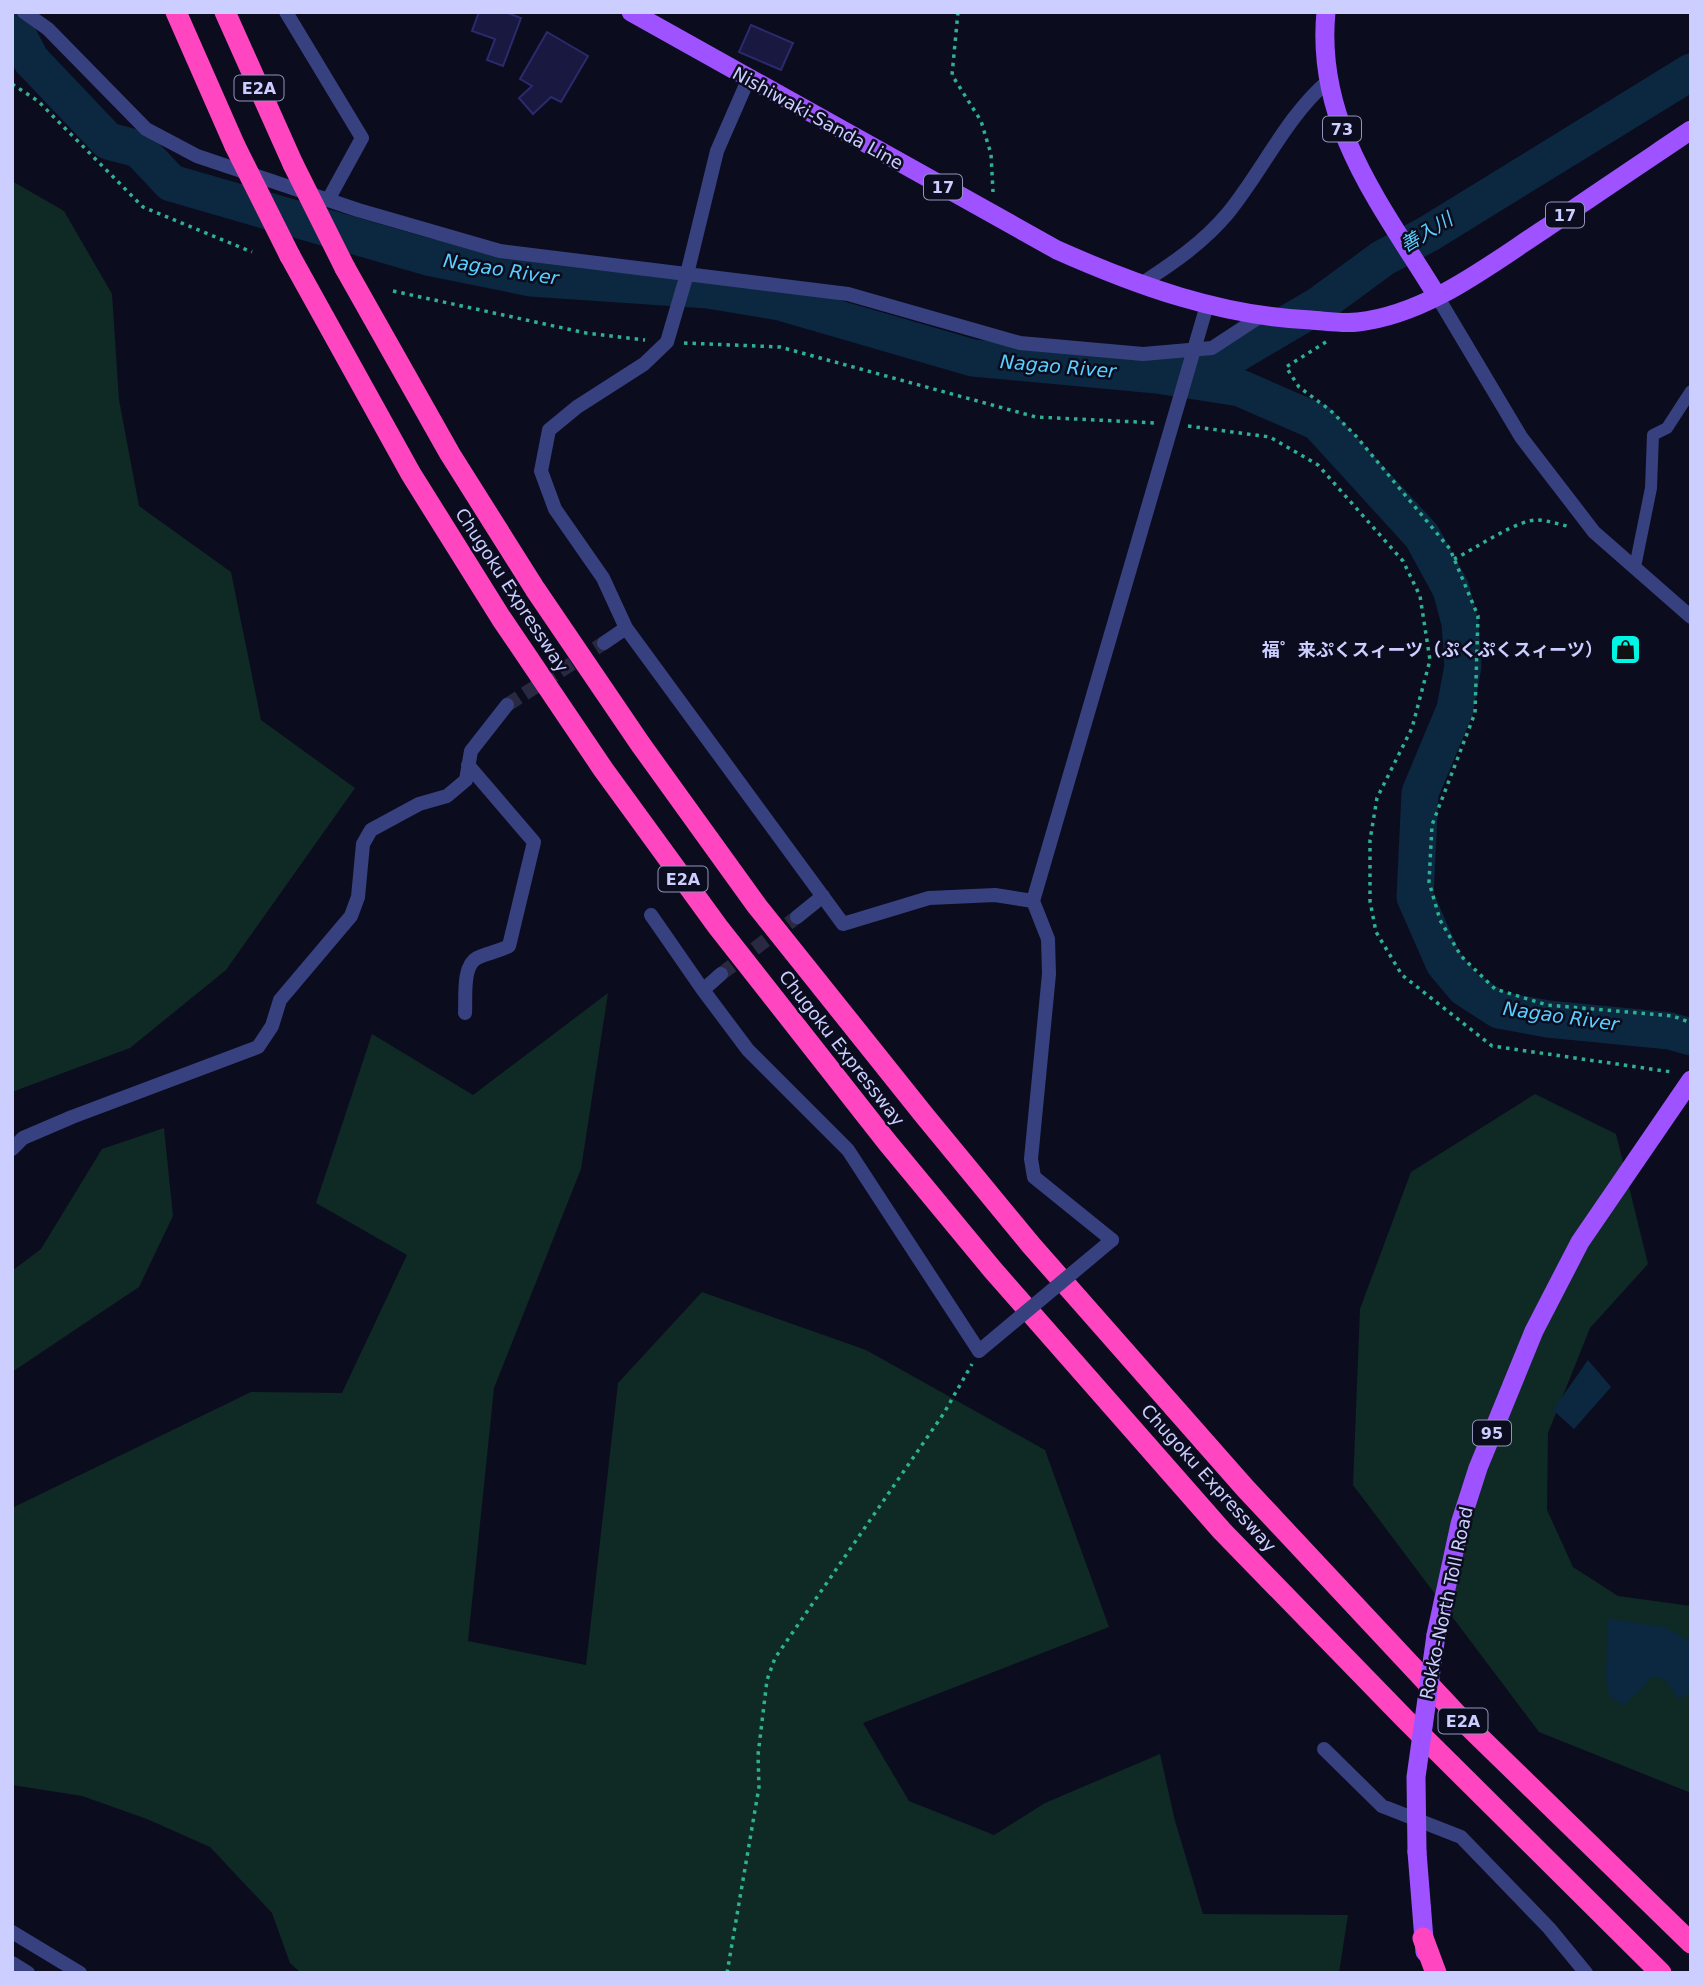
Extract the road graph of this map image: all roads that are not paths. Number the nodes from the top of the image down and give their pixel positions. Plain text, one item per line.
1 (24, 12) edge
2 (176, 12) edge
3 (225, 12) edge
4 (286, 12) edge
5 (631, 12) edge
6 (1326, 12) edge
7 (748, 80) junction
8 (1328, 81) junction
9 (1691, 130) edge
10 (328, 200) junction
11 (687, 274) junction
12 (1141, 284) junction
13 (1437, 296) junction
14 (1207, 306) junction
15 (1267, 317) junction
16 (1191, 350) junction
17 (1691, 391) edge
18 (1634, 567) junction
19 (1691, 617) edge
20 (626, 628) junction
21 (604, 643) tunnel mouth
22 (507, 705) tunnel mouth
23 (468, 765) junction
24 (823, 896) junction
25 (1033, 901) junction
26 (650, 915) dead end
27 (797, 917) tunnel mouth
28 (721, 974) tunnel mouth
29 (703, 990) junction
30 (465, 1013) dead end
31 (1684, 1076) edge
32 (12, 1149) edge
33 (1324, 1749) dead end
34 (12, 1932) edge
35 (1423, 1938) junction
36 (1691, 1942) edge
37 (12, 1963) edge
38 (28, 1973) edge
39 (80, 1973) edge
40 (1428, 1973) edge
41 (1436, 1973) edge
42 (1586, 1973) edge
43 (1661, 1973) edge

1 - 10 street
2 - 43 highway, Chugoku Expressway / E2A, bridge
3 - 36 highway, Chugoku Expressway / E2A, bridge
4 - 10 street
5 - 7 main road, Nishiwaki-Sanda Line / 17
6 - 8 main road, 73
7 - 11 street
7 - 12 main road, Nishiwaki-Sanda Line / 17
8 - 12 street
8 - 13 main road, 73
9 - 13 main road, Nishiwaki-Sanda Line / 17
10 - 11 street
11 - 16 street
11 - 20 street
12 - 14 main road, Nishiwaki-Sanda Line / 17
13 - 15 main road, Nishiwaki-Sanda Line / 17
13 - 18 street
14 - 15 main road, Nishiwaki-Sanda Line / 17
14 - 16 street
15 - 16 street
16 - 25 street
17 - 18 lane
18 - 19 street
20 - 21 street
20 - 24 street
22 - 23 street
23 - 30 street
23 - 32 street
24 - 25 street
24 - 27 street
25 - 29 street, bridge
26 - 29 street
28 - 29 street
31 - 35 main road, Rokko-North Toll Road / 95, bridge
33 - 42 street
34 - 39 street
35 - 40 main road, Rokko-North Toll Road / 95
35 - 41 highway
37 - 38 street

